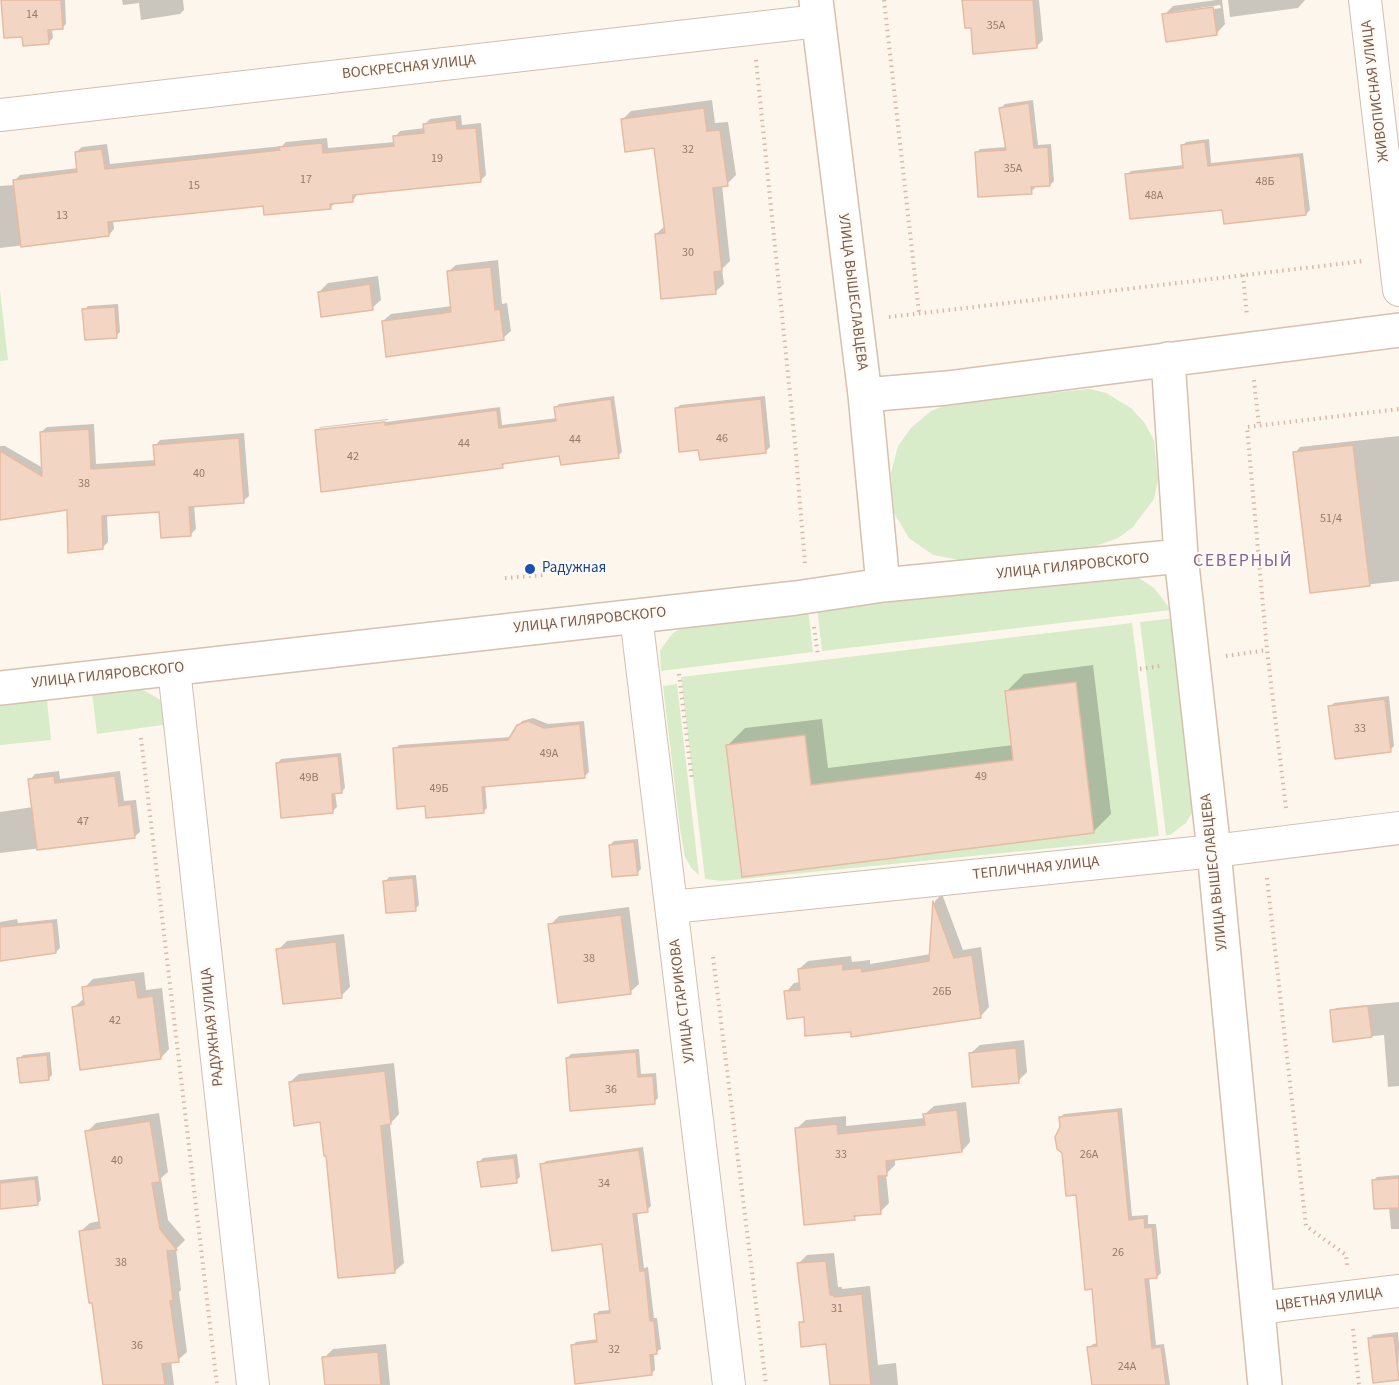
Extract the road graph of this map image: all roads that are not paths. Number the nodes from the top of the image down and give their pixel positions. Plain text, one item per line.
1 (1365, 0) edge
2 (817, 10) edge
3 (0, 115) edge
4 (1399, 290) edge
5 (1399, 330) edge
6 (1168, 359) junction
7 (865, 395) junction
8 (1181, 556) junction
9 (884, 585) junction
10 (636, 616) junction
11 (174, 669) junction
12 (0, 688) edge
13 (1399, 828) edge
14 (1214, 851) junction
15 (672, 907) junction
16 (1399, 1291) edge
17 (1258, 1308) junction
18 (253, 1385) edge
19 (729, 1385) edge
20 (1265, 1385) edge

1 - 4 street, ЖИВОПИСНАЯ УЛИЦА
2 - 3 street, ВОСКРЕСНАЯ УЛИЦА
2 - 7 street, УЛИЦА ВЫШЕСЛАВЦЕВА
5 - 6 street
6 - 7 street
6 - 8 street, УЛИЦА ВЫШЕСЛАВЦЕВА
7 - 9 street, УЛИЦА ВЫШЕСЛАВЦЕВА
8 - 9 street, УЛИЦА ГИЛЯРОВСКОГО
8 - 14 street, УЛИЦА ВЫШЕСЛАВЦЕВА
9 - 10 street, УЛИЦА ГИЛЯРОВСКОГО
10 - 11 street, УЛИЦА ГИЛЯРОВСКОГО
10 - 15 street, УЛИЦА СТАРИКОВА
11 - 12 street, УЛИЦА ГИЛЯРОВСКОГО
11 - 18 street, РАДУЖНАЯ УЛИЦА
13 - 14 street, ТЕПЛИЧНАЯ УЛИЦА
14 - 15 street, ТЕПЛИЧНАЯ УЛИЦА
14 - 17 street, УЛИЦА ВЫШЕСЛАВЦЕВА
15 - 19 street, УЛИЦА СТАРИКОВА
16 - 17 street, ЦВЕТНАЯ УЛИЦА
17 - 20 street, УЛИЦА ВЫШЕСЛАВЦЕВА

